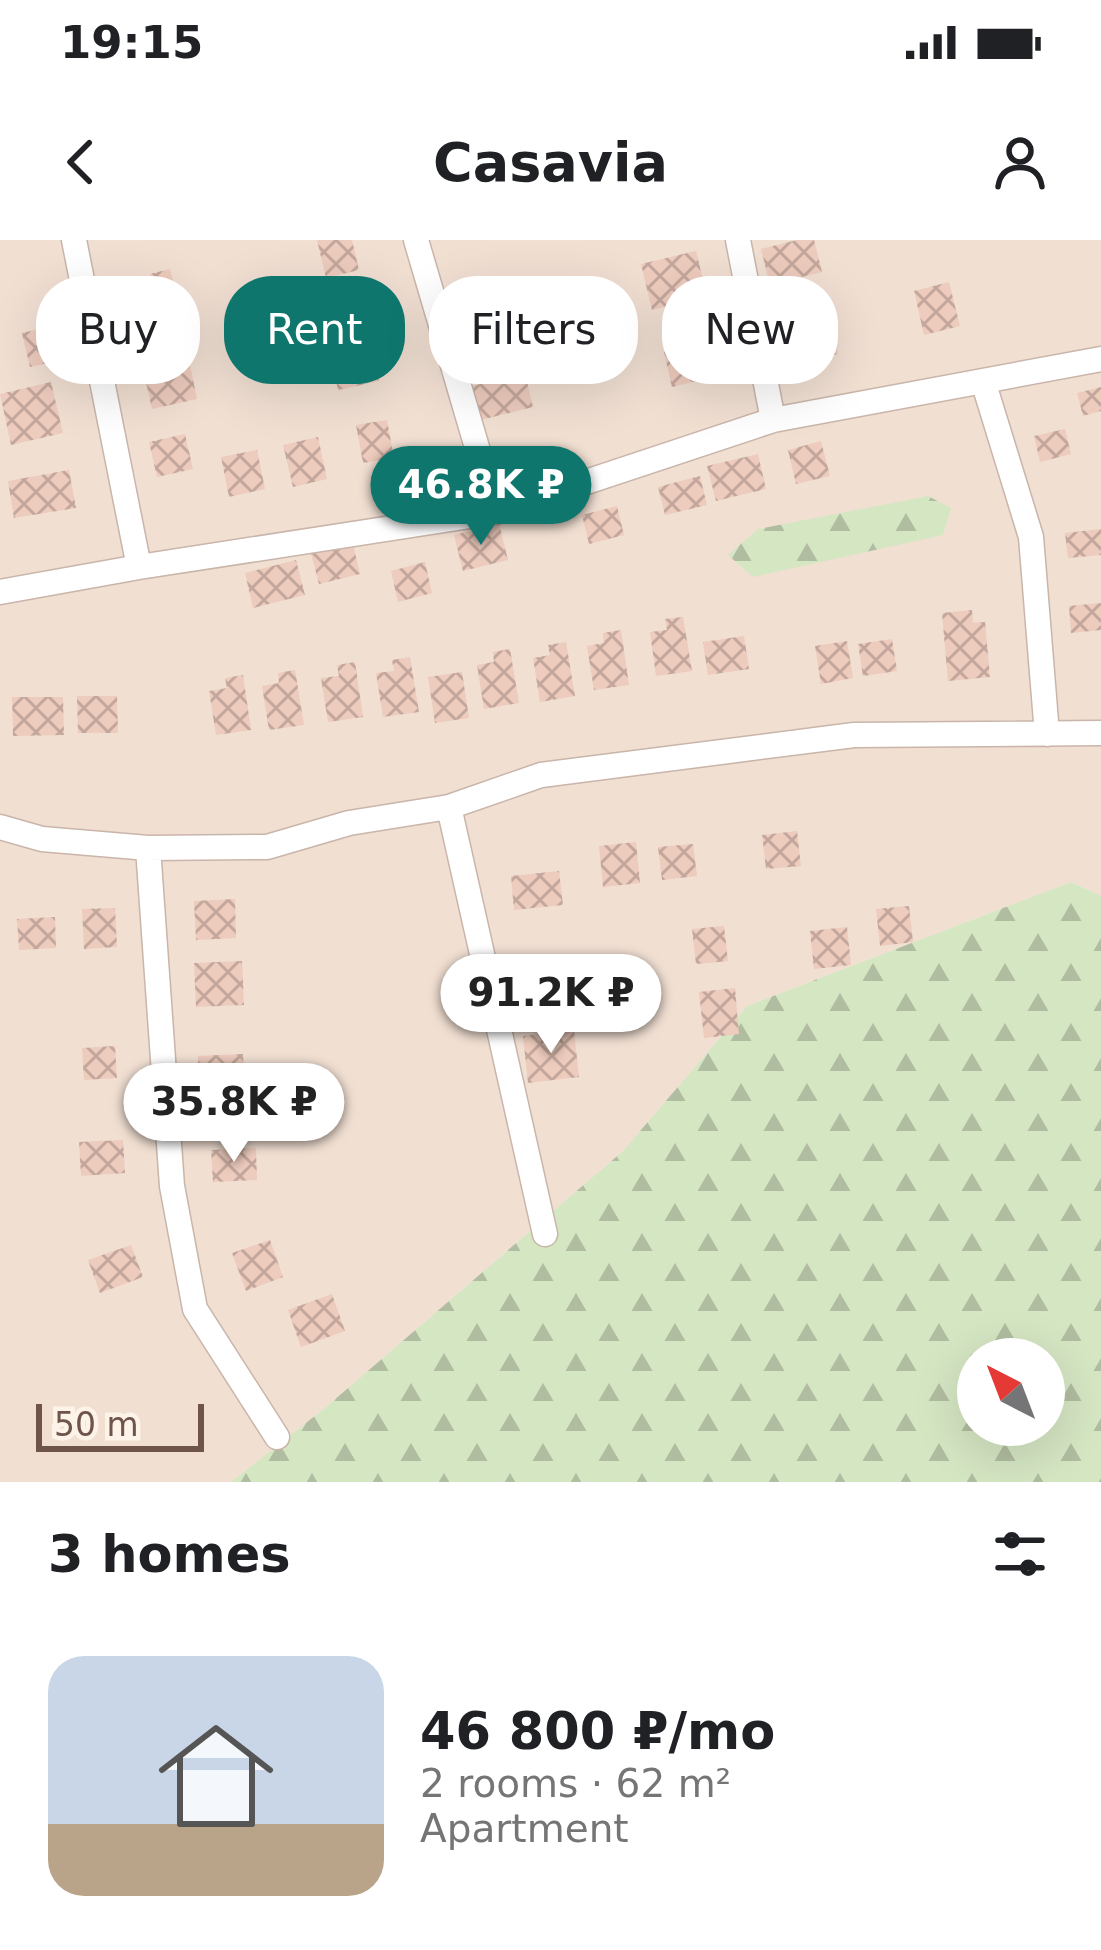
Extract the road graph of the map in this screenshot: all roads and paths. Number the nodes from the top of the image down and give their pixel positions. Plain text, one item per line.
1 (74, 240) edge
2 (416, 240) edge
3 (738, 240) edge
4 (1101, 359) edge
5 (983, 380) junction
6 (773, 420) junction
7 (496, 512) junction
8 (139, 567) junction
9 (0, 592) edge
10 (1101, 733) edge
11 (1047, 734) junction
12 (448, 807) junction
13 (0, 827) edge
14 (148, 848) junction
15 (545, 1234) dead end
16 (277, 1437) dead end

1 - 8 street
2 - 7 street
3 - 6 street
4 - 5 street
5 - 6 street
5 - 11 street
6 - 7 street
7 - 8 street
8 - 9 street
10 - 11 street
11 - 12 street
12 - 14 street
12 - 15 street
13 - 14 street
14 - 16 street

